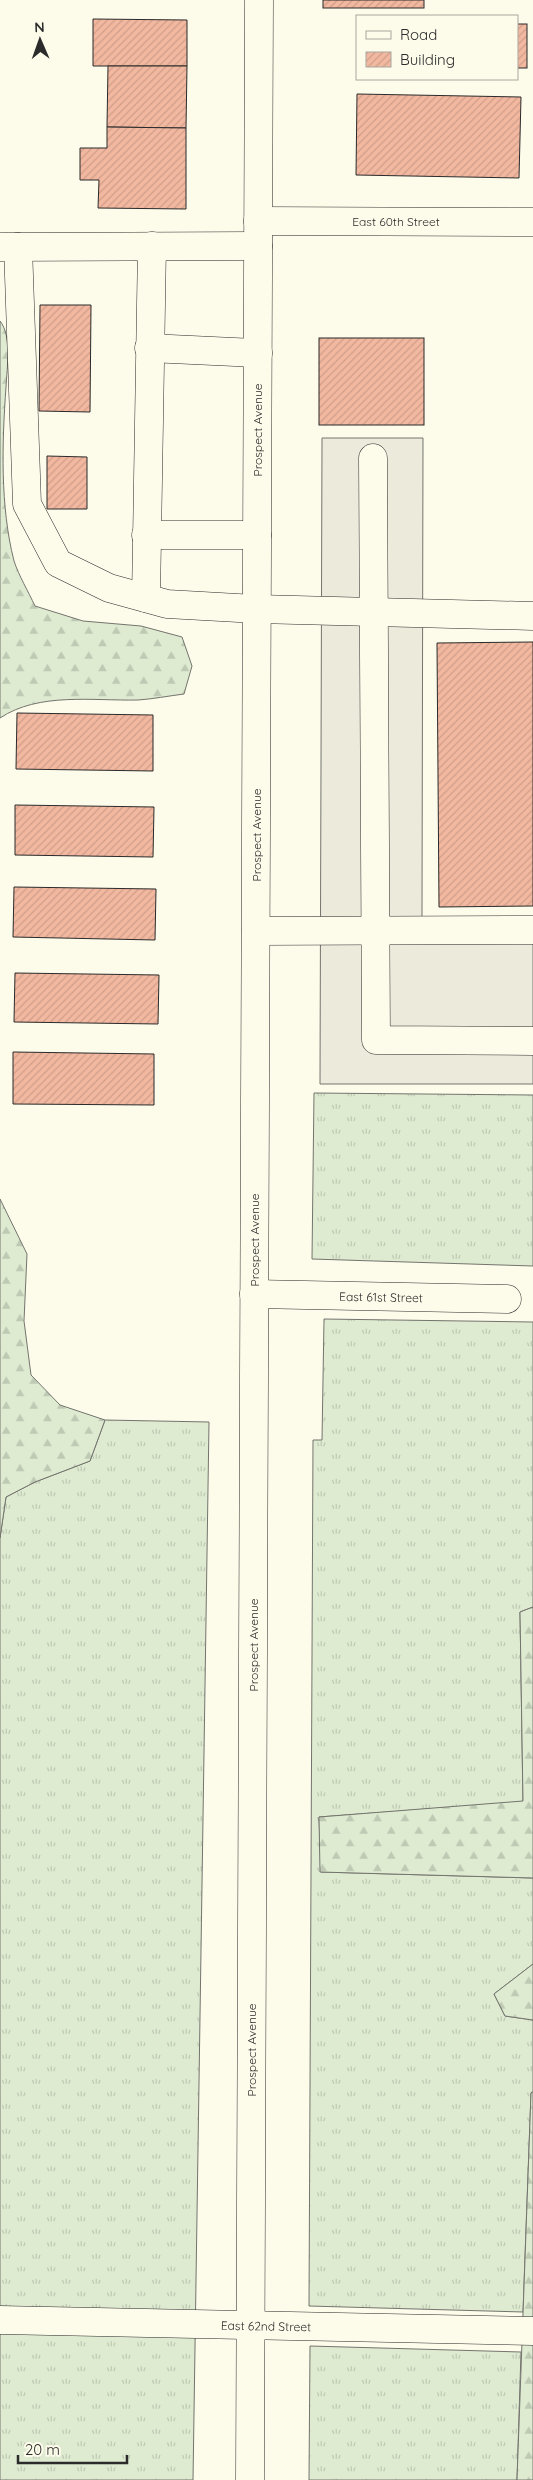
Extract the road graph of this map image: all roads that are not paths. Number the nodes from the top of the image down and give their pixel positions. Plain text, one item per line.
1 (259, 0) edge
2 (533, 222) edge
3 (258, 234) junction
4 (152, 246) junction
5 (9, 247) edge
6 (149, 348) junction
7 (258, 352) junction
8 (373, 458) dead end
9 (146, 535) junction
10 (257, 535) junction
11 (146, 598) junction
12 (257, 609) junction
13 (374, 612) junction
14 (533, 616) edge
15 (533, 930) edge
16 (256, 931) junction
17 (375, 931) junction
18 (533, 1041) edge
19 (254, 1294) junction
20 (507, 1299) dead end
21 (0, 2320) edge
22 (250, 2325) junction
23 (533, 2331) edge
24 (250, 2480) edge

1 - 3 main road, Prospect Avenue
2 - 3 main road, East 60th Street
3 - 4 main road, East 60th Street
3 - 7 main road, Prospect Avenue
4 - 5 main road, East 60th Street
4 - 6 main road
5 - 11 main road
6 - 7 main road
6 - 9 main road
7 - 10 main road, Prospect Avenue
8 - 13 main road
9 - 10 main road
9 - 11 main road
10 - 12 main road, Prospect Avenue
11 - 12 main road
12 - 13 main road
12 - 16 main road, Prospect Avenue
13 - 14 main road
13 - 17 main road
15 - 17 main road
16 - 17 main road
16 - 19 main road, Prospect Avenue
17 - 18 main road
19 - 20 main road, East 61st Street
19 - 22 main road, Prospect Avenue
21 - 22 main road, East 62nd Street
22 - 23 main road, East 62nd Street
22 - 24 main road, Prospect Avenue

